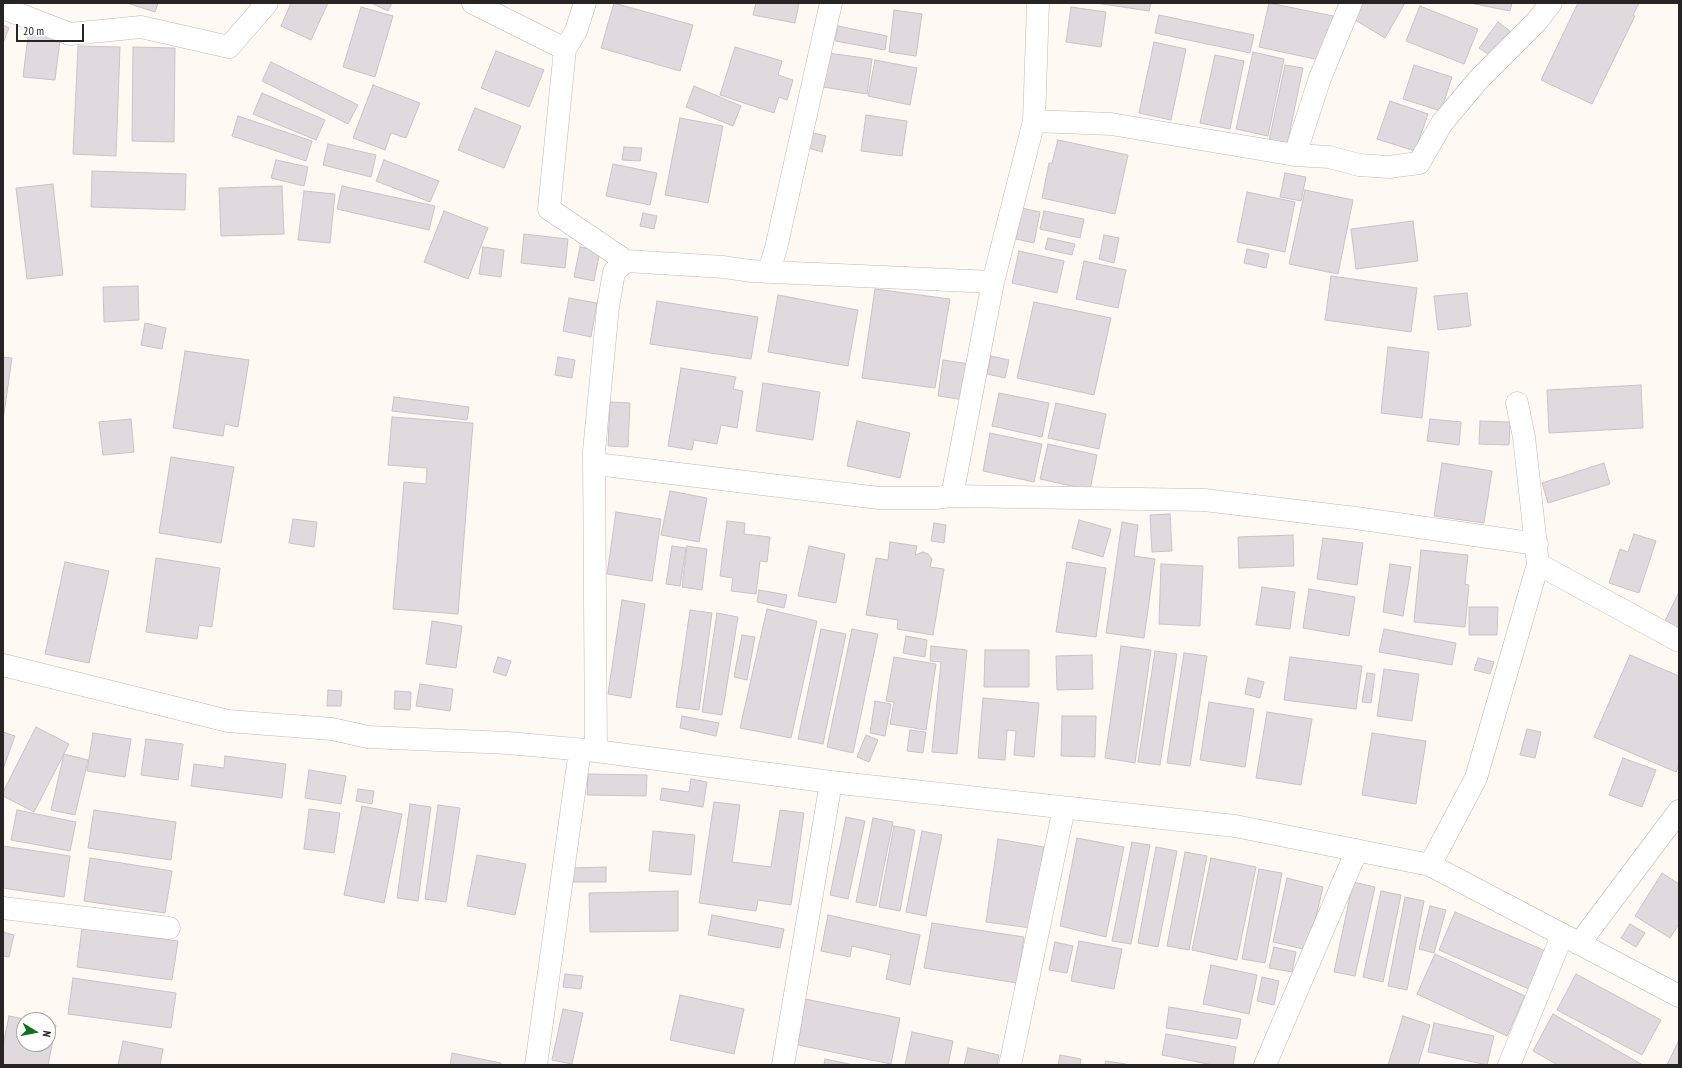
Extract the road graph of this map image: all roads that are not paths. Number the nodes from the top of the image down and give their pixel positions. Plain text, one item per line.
1 (267, 3) edge
2 (473, 3) edge
3 (585, 3) edge
4 (831, 3) edge
5 (1038, 3) edge
6 (1351, 3) edge
7 (1551, 3) edge
8 (3, 8) edge
9 (565, 49) junction
10 (1034, 121) junction
11 (1295, 155) junction
12 (626, 261) junction
13 (769, 271) junction
14 (994, 282) junction
15 (1517, 403) dead end
16 (596, 464) junction
17 (952, 496) junction
18 (1538, 554) junction
19 (1679, 641) edge
20 (3, 665) edge
21 (588, 750) junction
22 (831, 782) junction
23 (1064, 808) junction
24 (1679, 812) edge
25 (1357, 850) junction
26 (1430, 865) junction
27 (3, 908) edge
28 (169, 928) dead end
29 (1570, 940) junction
30 (1679, 996) edge
31 (536, 1065) edge
32 (783, 1065) edge
33 (1010, 1065) edge
34 (1265, 1065) edge
35 (1509, 1065) edge

1 - 8 street
2 - 9 street
3 - 9 street
4 - 13 street
5 - 10 street
6 - 11 street
7 - 11 street
9 - 12 street
10 - 11 street
10 - 14 street
12 - 13 street
12 - 16 street
13 - 14 street
14 - 17 street
15 - 18 street
16 - 17 street
16 - 21 street
17 - 18 street
18 - 19 street
18 - 26 street
20 - 21 street
21 - 22 street
21 - 31 street
22 - 23 street
22 - 32 street
23 - 25 street
23 - 33 street
24 - 29 street
25 - 26 street
25 - 34 street
26 - 29 street
27 - 28 street
29 - 30 street
29 - 35 street

